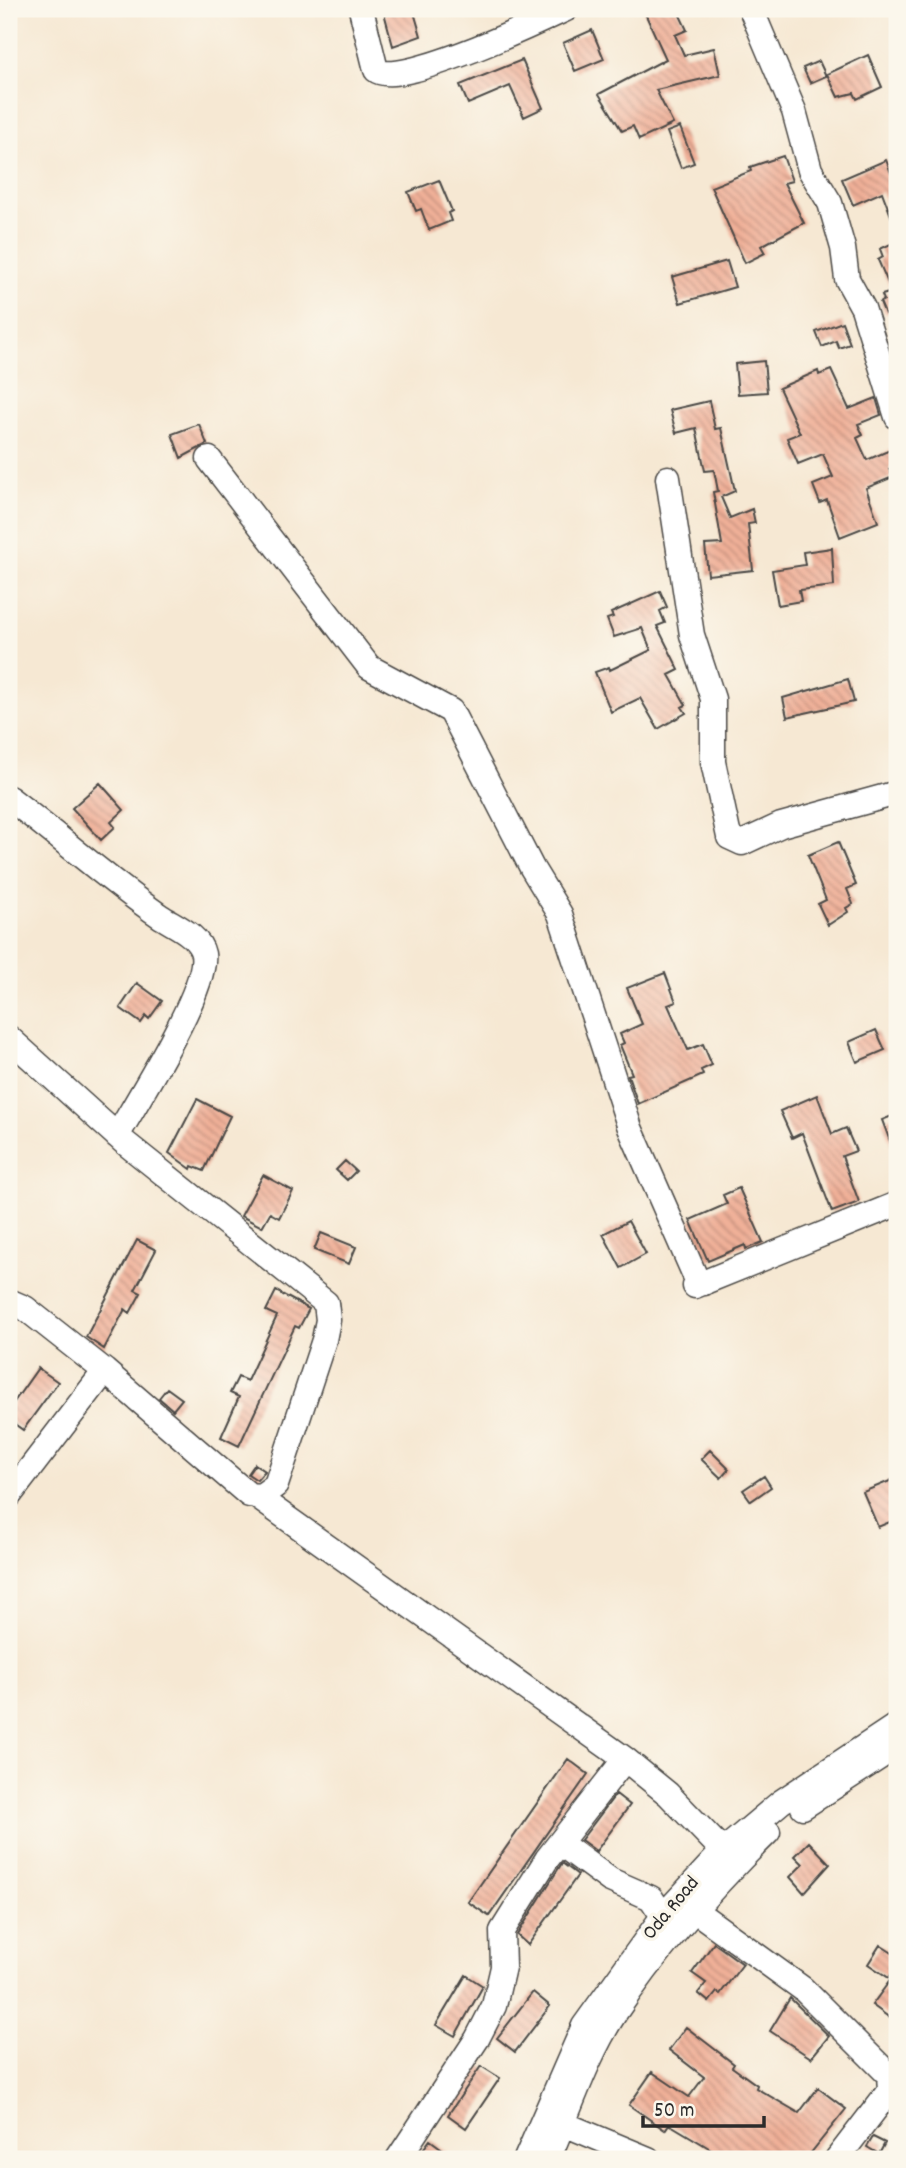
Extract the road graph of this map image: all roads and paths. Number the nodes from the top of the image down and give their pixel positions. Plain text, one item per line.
1 (361, 9) edge
2 (566, 9) edge
3 (751, 9) edge
4 (897, 417) edge
5 (209, 459) dead end
6 (668, 478) dead end
7 (897, 793) edge
8 (9, 797) edge
9 (9, 1038) edge
10 (117, 1136) junction
11 (896, 1209) edge
12 (9, 1301) edge
13 (105, 1371) junction
14 (9, 1496) edge
15 (256, 1496) junction
16 (897, 1725) edge
17 (897, 1746) edge
18 (625, 1759) junction
19 (562, 1844) junction
20 (723, 1852) junction
21 (694, 1910) junction
22 (663, 1916) junction
23 (564, 2124) junction
24 (398, 2159) edge
25 (526, 2159) edge
26 (548, 2159) edge
27 (648, 2159) edge
28 (837, 2159) edge

1 - 2 street
3 - 4 street
5 - 11 street
6 - 7 street
8 - 10 street
9 - 10 street
10 - 15 street
12 - 13 street
13 - 14 street
13 - 15 street
15 - 18 street
16 - 20 street, Oda Road
17 - 21 street, Oda Road
18 - 19 street
18 - 20 street
19 - 22 street
19 - 24 street
20 - 22 street, Oda Road
21 - 23 street, Oda Road
21 - 28 street
22 - 25 street, Oda Road
23 - 26 street, Oda Road
23 - 27 street

